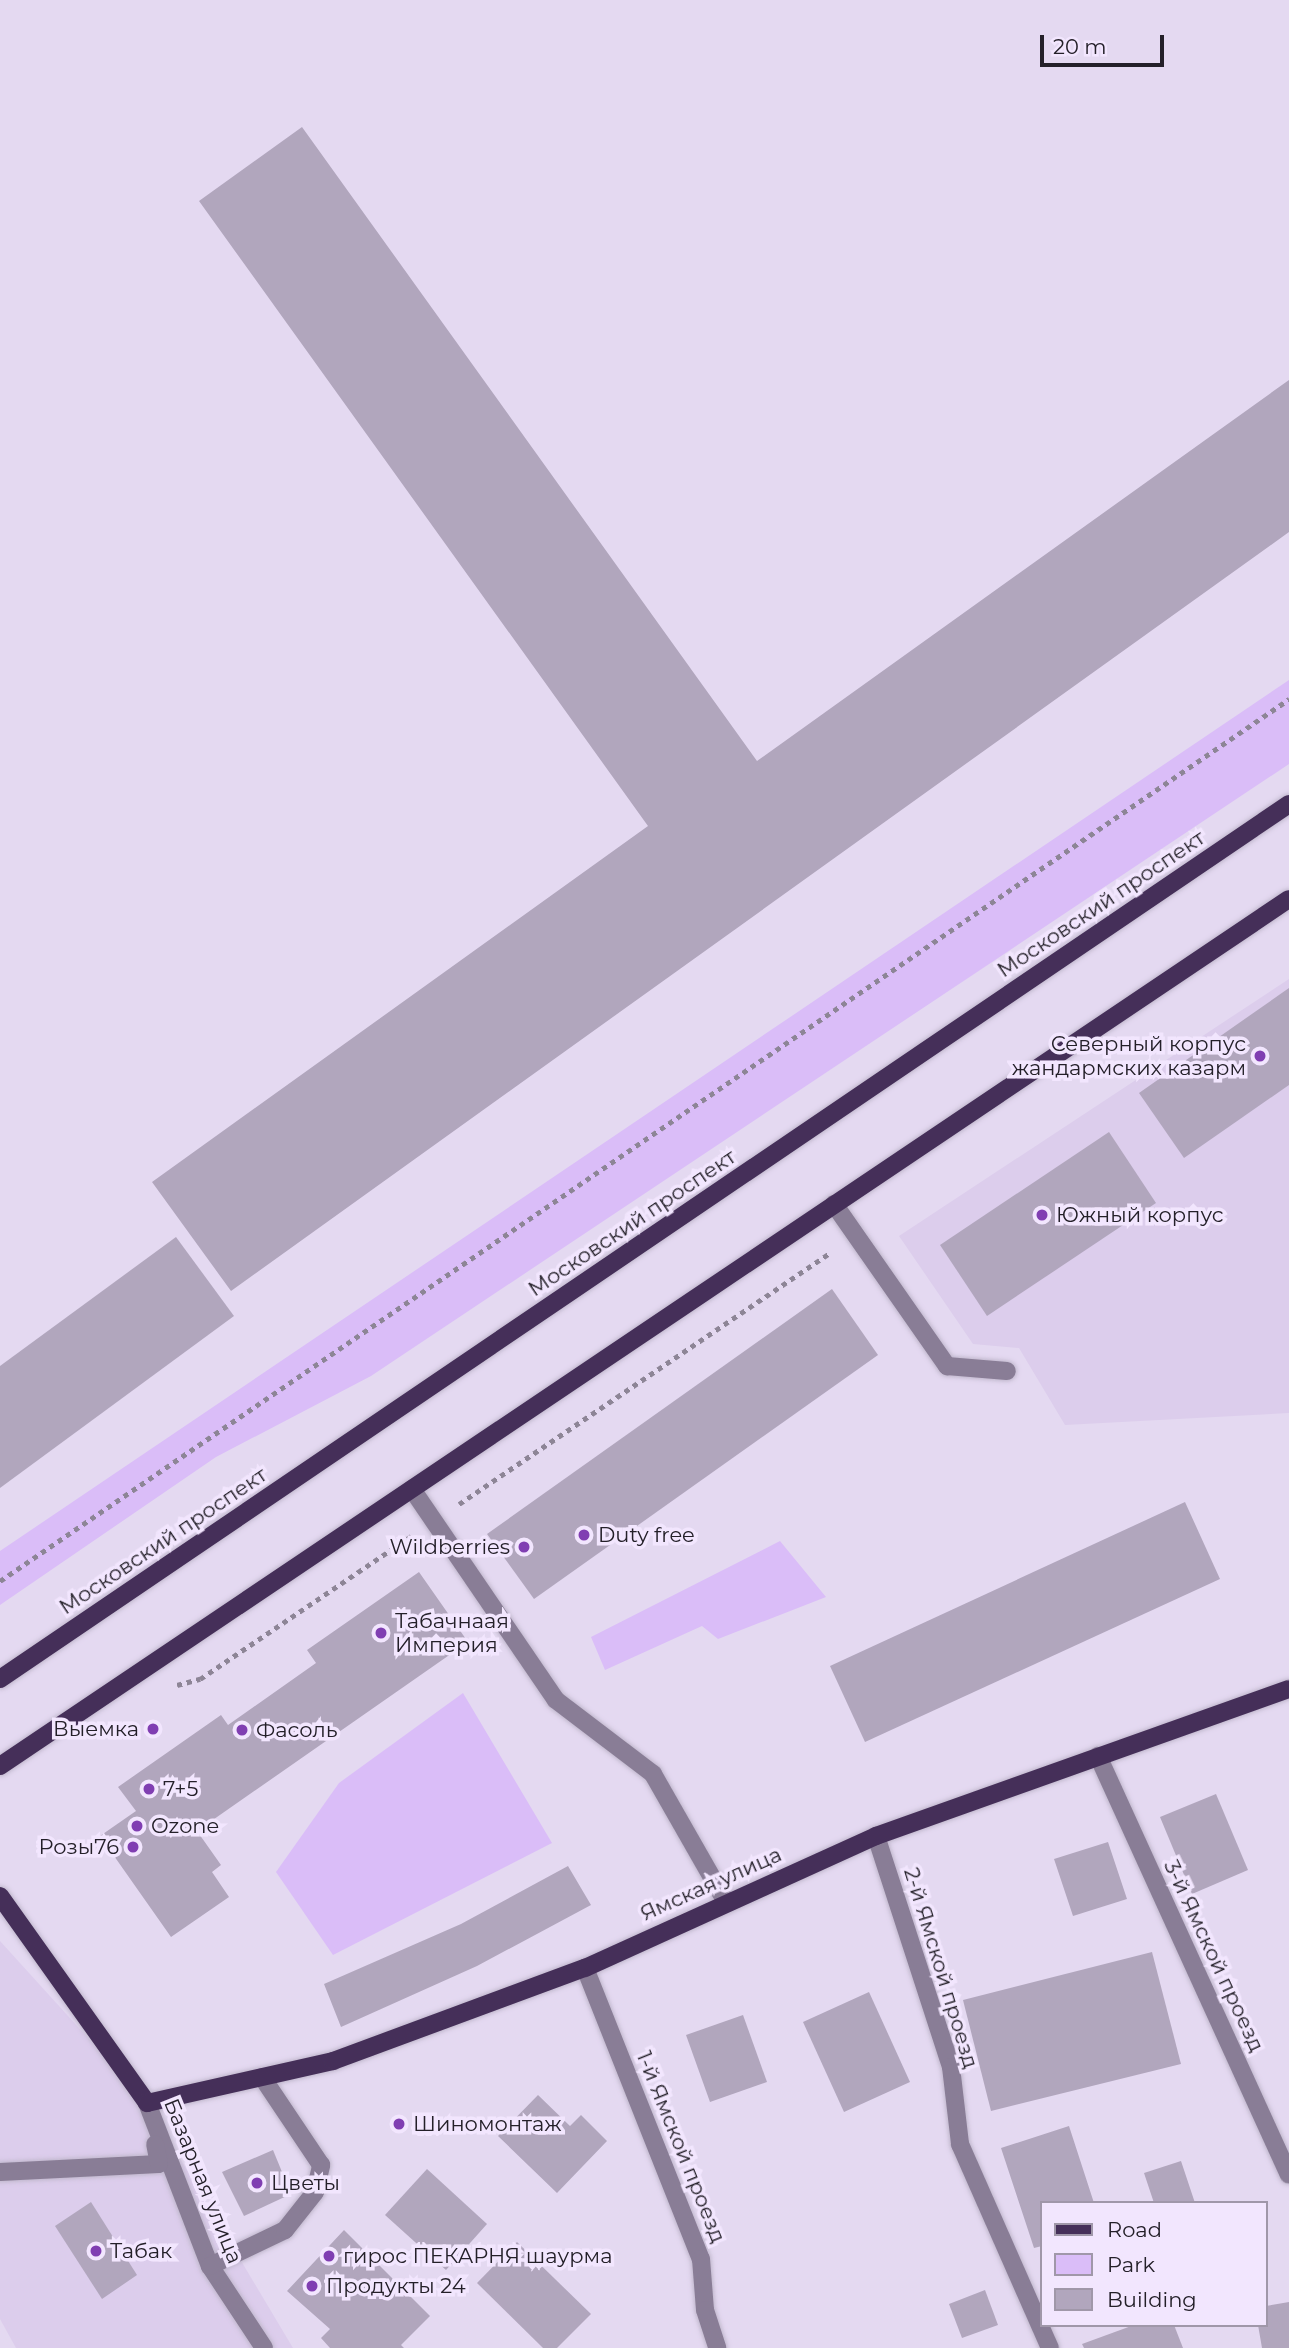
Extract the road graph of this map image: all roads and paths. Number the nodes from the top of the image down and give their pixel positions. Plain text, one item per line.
1 (1289, 699) edge
2 (1289, 804) edge
3 (1289, 899) edge
4 (834, 1204) junction
5 (855, 1235) junction
6 (1007, 1371) dead end
7 (412, 1489) junction
8 (434, 1521) junction
9 (0, 1581) edge
10 (0, 1679) edge
11 (164, 1689) dead end
12 (1289, 1689) edge
13 (1098, 1756) junction
14 (0, 1766) edge
15 (876, 1836) junction
16 (0, 1896) edge
17 (725, 1900) junction
18 (585, 1968) junction
19 (262, 2077) junction
20 (147, 2103) junction
21 (0, 2172) edge
22 (1289, 2175) edge
23 (210, 2266) junction
24 (1040, 2325) edge
25 (1041, 2327) edge
26 (264, 2348) edge
27 (717, 2348) edge
28 (1050, 2348) edge

1 - 9 path
2 - 10 main road, Московский проспект
3 - 4 main road
4 - 5 street
4 - 7 main road
5 - 6 street
5 - 8 path
7 - 8 street
7 - 14 main road
8 - 11 path
8 - 17 street
12 - 13 main road, Ямская улица
13 - 15 main road, Ямская улица
13 - 22 street, 3-й Ямской проезд
15 - 17 main road, Ямская улица
15 - 24 street, 2-й Ямской проезд
16 - 20 main road, Базарная улица
17 - 18 main road, Ямская улица
18 - 19 main road, Ямская улица
18 - 27 street, 1-й Ямской проезд
19 - 20 main road, Ямская улица
19 - 23 street
20 - 21 street
20 - 23 street, Базарная улица
23 - 26 street, Базарная улица
25 - 28 street, 2-й Ямской проезд

